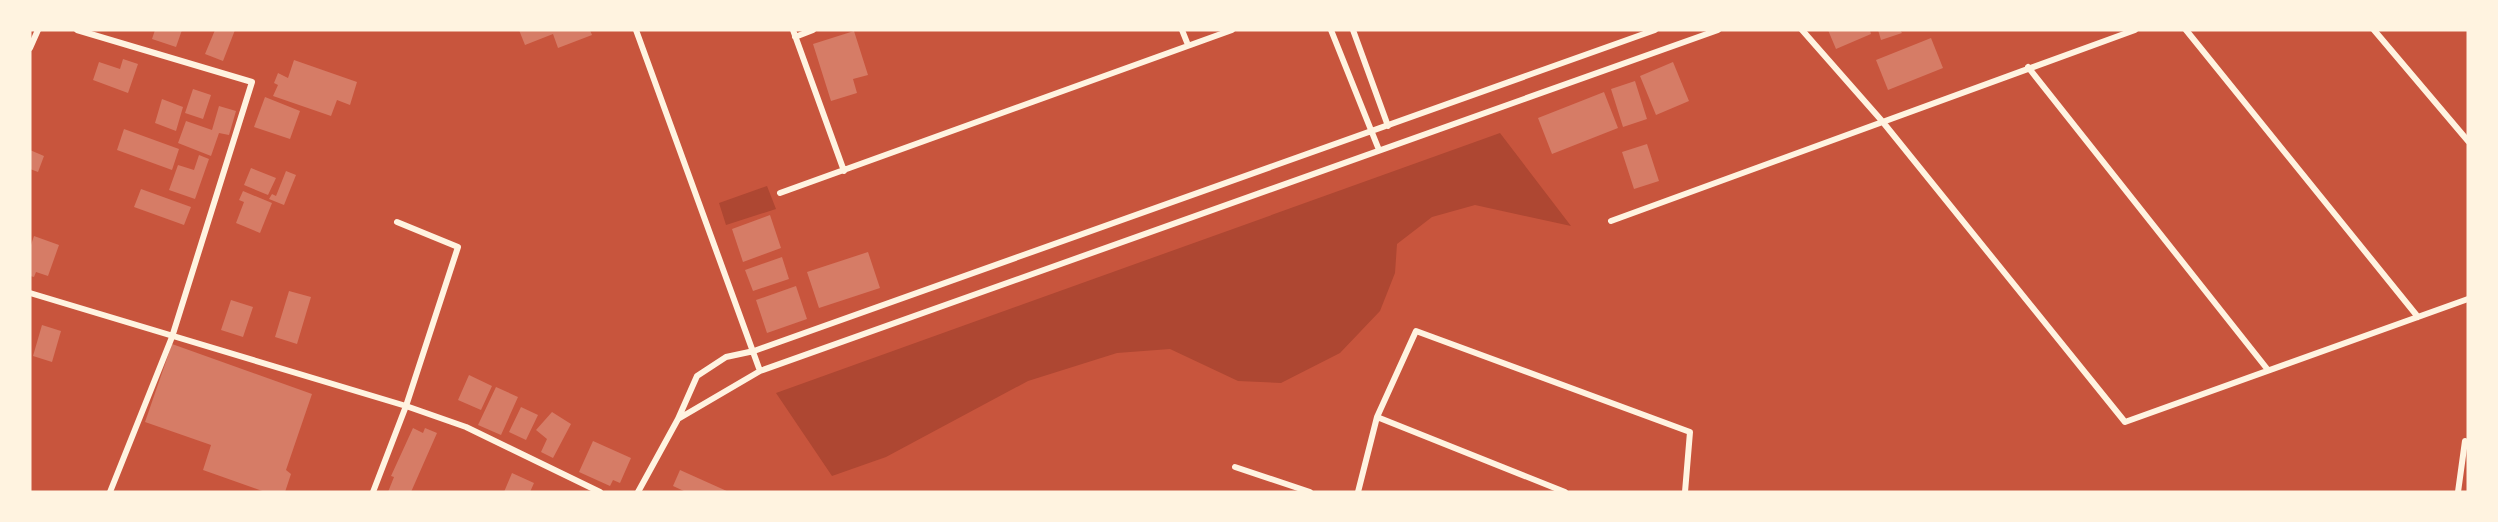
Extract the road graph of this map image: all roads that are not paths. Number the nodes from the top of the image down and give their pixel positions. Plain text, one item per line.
1 (38, 30) edge
2 (77, 30) edge
3 (636, 30) edge
4 (813, 30) edge
5 (1182, 30) edge
6 (1232, 30) edge
7 (1331, 30) edge
8 (1353, 30) edge
9 (1655, 30) edge
10 (1718, 30) edge
11 (1802, 30) edge
12 (2135, 30) edge
13 (2186, 30) edge
14 (2374, 30) edge
15 (794, 33) edge
16 (1188, 45) junction
17 (30, 48) edge
18 (2028, 67) junction
19 (1882, 121) junction
20 (1388, 126) junction
21 (1371, 132) junction
22 (2468, 141) edge
23 (1379, 150) junction
24 (844, 171) junction
25 (780, 193) dead end
26 (1611, 221) dead end
27 (397, 222) dead end
28 (30, 293) edge
29 (2468, 299) edge
30 (2418, 317) junction
31 (172, 337) junction
32 (754, 351) junction
33 (760, 370) junction
34 (2268, 370) junction
35 (406, 406) junction
36 (1377, 417) junction
37 (678, 419) junction
38 (2465, 441) dead end
39 (2465, 457) edge
40 (1235, 467) dead end
41 (110, 492) edge
42 (373, 492) edge
43 (600, 492) edge
44 (638, 492) edge
45 (1310, 492) edge
46 (1358, 492) edge
47 (1565, 492) edge
48 (1685, 492) edge
49 (2458, 492) edge

1 - 17 street
2 - 31 street
3 - 32 street
4 - 15 street
5 - 16 street
6 - 16 street
7 - 21 street
8 - 20 street
9 - 20 street
10 - 23 street
11 - 19 street
12 - 18 street
13 - 30 street
14 - 22 street
15 - 24 street
16 - 24 street
18 - 19 street
18 - 34 street
19 - 26 street
19 - 34 street
20 - 21 street
21 - 23 street
21 - 32 street
23 - 33 street
24 - 25 street
27 - 35 street
28 - 31 street
29 - 30 street
30 - 34 street
31 - 35 street
31 - 41 street
32 - 33 street
32 - 37 street
33 - 37 street
35 - 42 street
35 - 43 street
36 - 46 street
36 - 47 street
36 - 48 street
37 - 44 street
38 - 39 street
39 - 49 street
40 - 45 street

